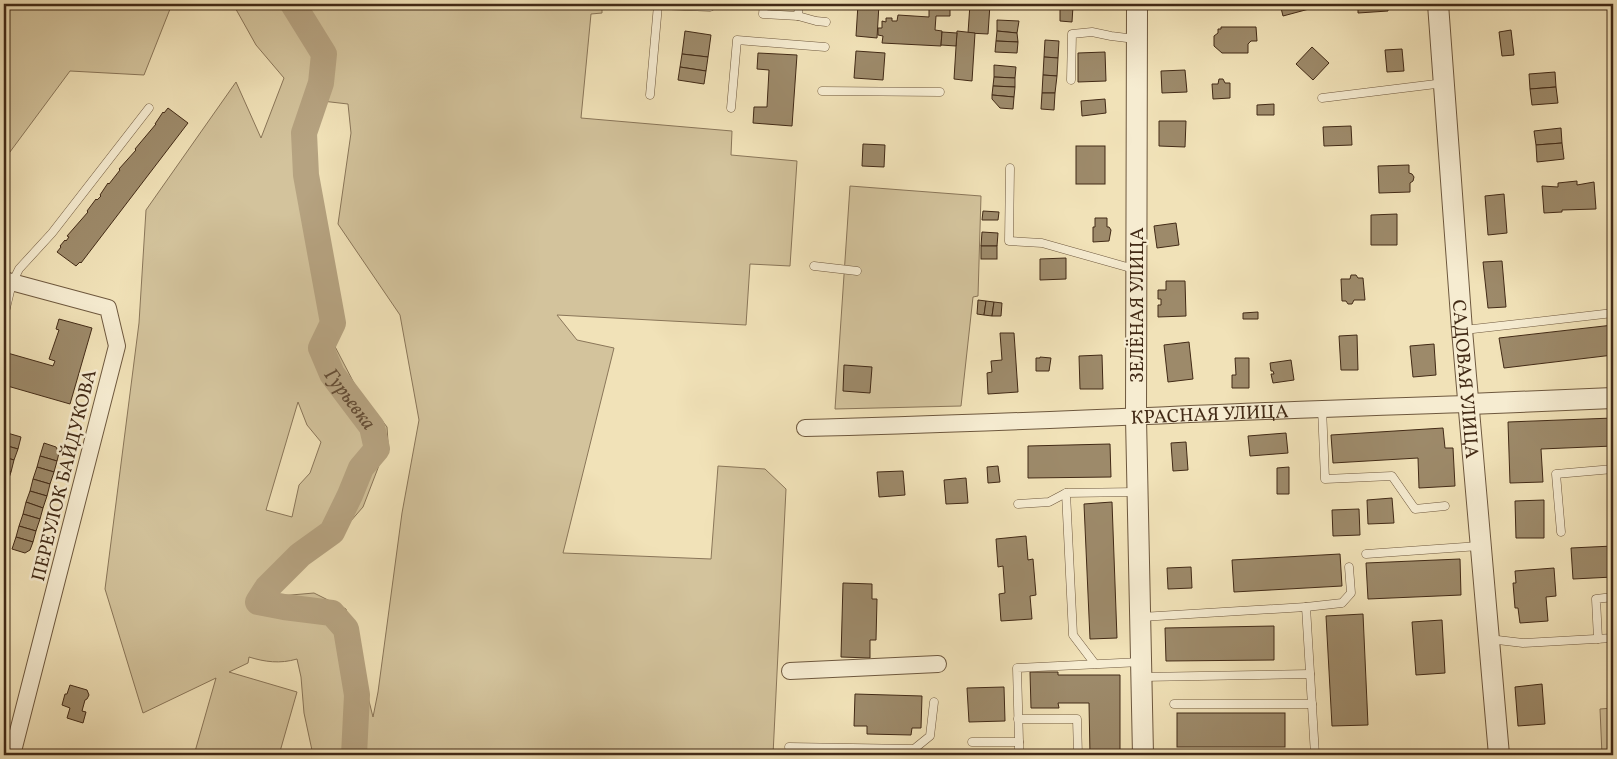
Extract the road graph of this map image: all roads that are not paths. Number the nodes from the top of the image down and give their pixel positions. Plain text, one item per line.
1 (715, 4) edge
2 (764, 4) edge
3 (799, 4) edge
4 (1137, 4) edge
5 (1438, 4) edge
6 (798, 16) junction
7 (826, 22) dead end
8 (1137, 39) junction
9 (824, 47) dead end
10 (1070, 80) dead end
11 (1444, 83) junction
12 (822, 91) dead end
13 (940, 92) dead end
14 (650, 95) dead end
15 (1322, 98) dead end
16 (148, 108) dead end
17 (732, 108) dead end
18 (1010, 168) dead end
19 (814, 266) dead end
20 (1136, 270) junction
21 (857, 271) dead end
22 (7, 289) edge
23 (1613, 313) edge
24 (4, 316) edge
25 (1462, 330) junction
26 (1613, 398) edge
27 (1469, 404) junction
28 (1322, 408) junction
29 (1136, 418) junction
30 (805, 428) dead end
31 (1613, 469) edge
32 (1137, 492) junction
33 (1066, 493) junction
34 (1018, 504) dead end
35 (1445, 506) dead end
36 (1560, 532) dead end
37 (1481, 546) junction
38 (1366, 554) dead end
39 (1349, 567) dead end
40 (1613, 597) edge
41 (1306, 607) junction
42 (1141, 617) junction
43 (1613, 638) edge
44 (1490, 639) junction
45 (1598, 640) junction
46 (938, 664) dead end
47 (1095, 664) junction
48 (1141, 670) junction
49 (790, 671) dead end
50 (1310, 674) junction
51 (934, 702) dead end
52 (1174, 704) dead end
53 (1312, 704) junction
54 (1018, 719) junction
55 (972, 742) dead end
56 (1019, 742) junction
57 (789, 747) dead end
58 (12, 755) edge
59 (1019, 755) edge
60 (1078, 755) edge
61 (1143, 755) edge
62 (1315, 755) edge
63 (1500, 755) edge

1 - 14 lane
2 - 6 lane
3 - 6 lane
4 - 8 street, ЗЕЛЁНАЯ УЛИЦА
5 - 11 street, САДОВАЯ УЛИЦА
6 - 7 lane
8 - 10 lane
8 - 20 street, ЗЕЛЁНАЯ УЛИЦА
9 - 17 lane
11 - 15 lane
11 - 25 street, САДОВАЯ УЛИЦА
12 - 13 lane
16 - 22 lane
18 - 20 lane
19 - 21 lane
20 - 29 street, ЗЕЛЁНАЯ УЛИЦА
22 - 24 lane
22 - 58 street, ПЕРЕУЛОК БАЙДУКОВА
23 - 25 lane
25 - 27 street, САДОВАЯ УЛИЦА
26 - 27 street, КРАСНАЯ УЛИЦА
27 - 28 street, КРАСНАЯ УЛИЦА
27 - 37 street, САДОВАЯ УЛИЦА
28 - 29 street, КРАСНАЯ УЛИЦА
28 - 35 lane
29 - 30 street, КРАСНАЯ УЛИЦА
29 - 32 street, ЗЕЛЁНАЯ УЛИЦА
31 - 36 lane
32 - 33 lane
32 - 42 street, ЗЕЛЁНАЯ УЛИЦА
33 - 34 lane
33 - 47 lane
37 - 38 lane
37 - 44 street, САДОВАЯ УЛИЦА
39 - 41 lane
40 - 45 lane
41 - 42 lane
41 - 50 lane
42 - 48 street, ЗЕЛЁНАЯ УЛИЦА
43 - 45 lane
44 - 45 lane
44 - 63 street, САДОВАЯ УЛИЦА
46 - 49 street
47 - 48 lane
47 - 54 lane
48 - 50 lane
48 - 61 street, ЗЕЛЁНАЯ УЛИЦА
50 - 53 lane
51 - 57 lane
52 - 53 lane
53 - 62 lane
54 - 56 lane
54 - 60 lane
55 - 56 lane
56 - 59 lane

